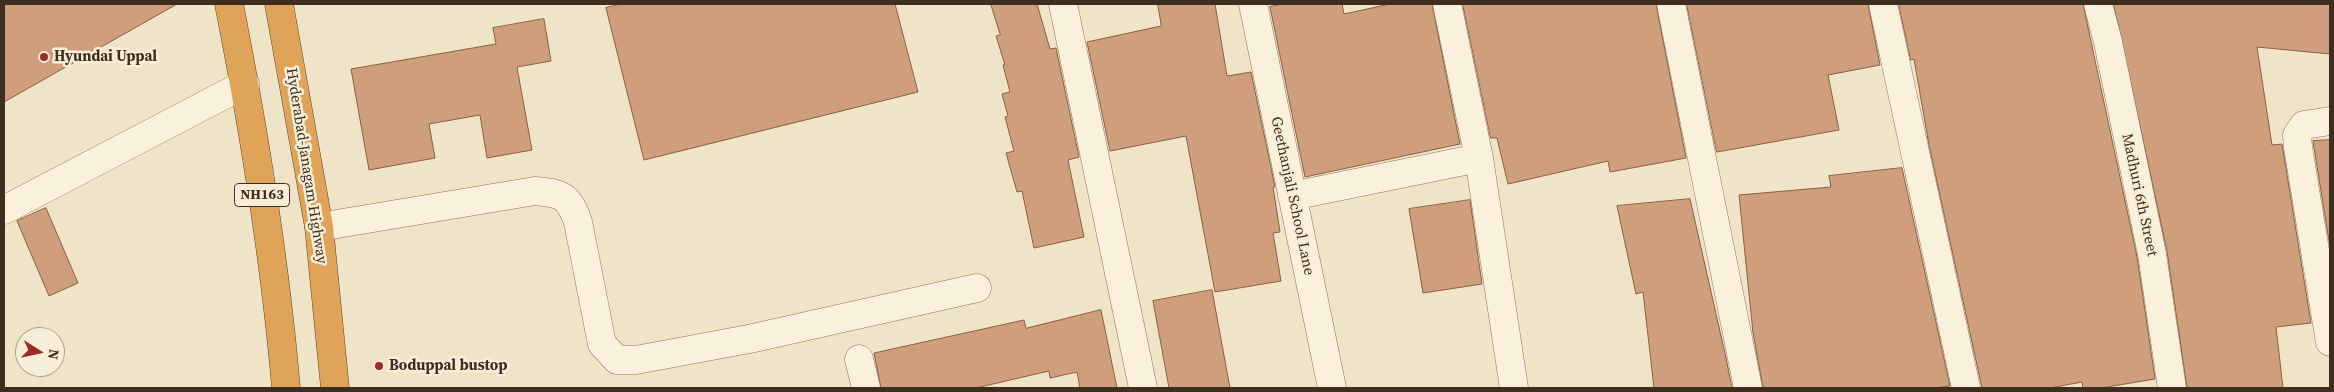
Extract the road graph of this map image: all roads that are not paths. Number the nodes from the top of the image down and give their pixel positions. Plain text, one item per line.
1 (230, 4) edge
2 (279, 4) edge
3 (1063, 4) edge
4 (1252, 4) edge
5 (1447, 4) edge
6 (1671, 4) edge
7 (1883, 4) edge
8 (2098, 4) edge
9 (245, 84) junction
10 (2330, 122) edge
11 (1479, 158) junction
12 (1292, 196) junction
13 (4, 210) edge
14 (319, 227) junction
15 (977, 288) dead end
16 (2330, 342) edge
17 (859, 359) dead end
18 (286, 388) edge
19 (335, 388) edge
20 (866, 388) edge
21 (1143, 388) edge
22 (1332, 388) edge
23 (1514, 388) edge
24 (1748, 388) edge
25 (1966, 388) edge
26 (2172, 388) edge

1 - 9 highway, NH163
2 - 14 highway, Hyderabad-Janagam Highway / NH163
3 - 21 street
4 - 12 street, Geethanjali School Lane
5 - 11 street
6 - 24 street
7 - 25 street
8 - 26 street, Madhuri 6th Street
9 - 13 street
9 - 18 highway, NH163
10 - 16 street
11 - 12 street
11 - 23 street
12 - 22 street, Geethanjali School Lane
14 - 15 street
14 - 19 highway, Hyderabad-Janagam Highway / NH163
17 - 20 street

